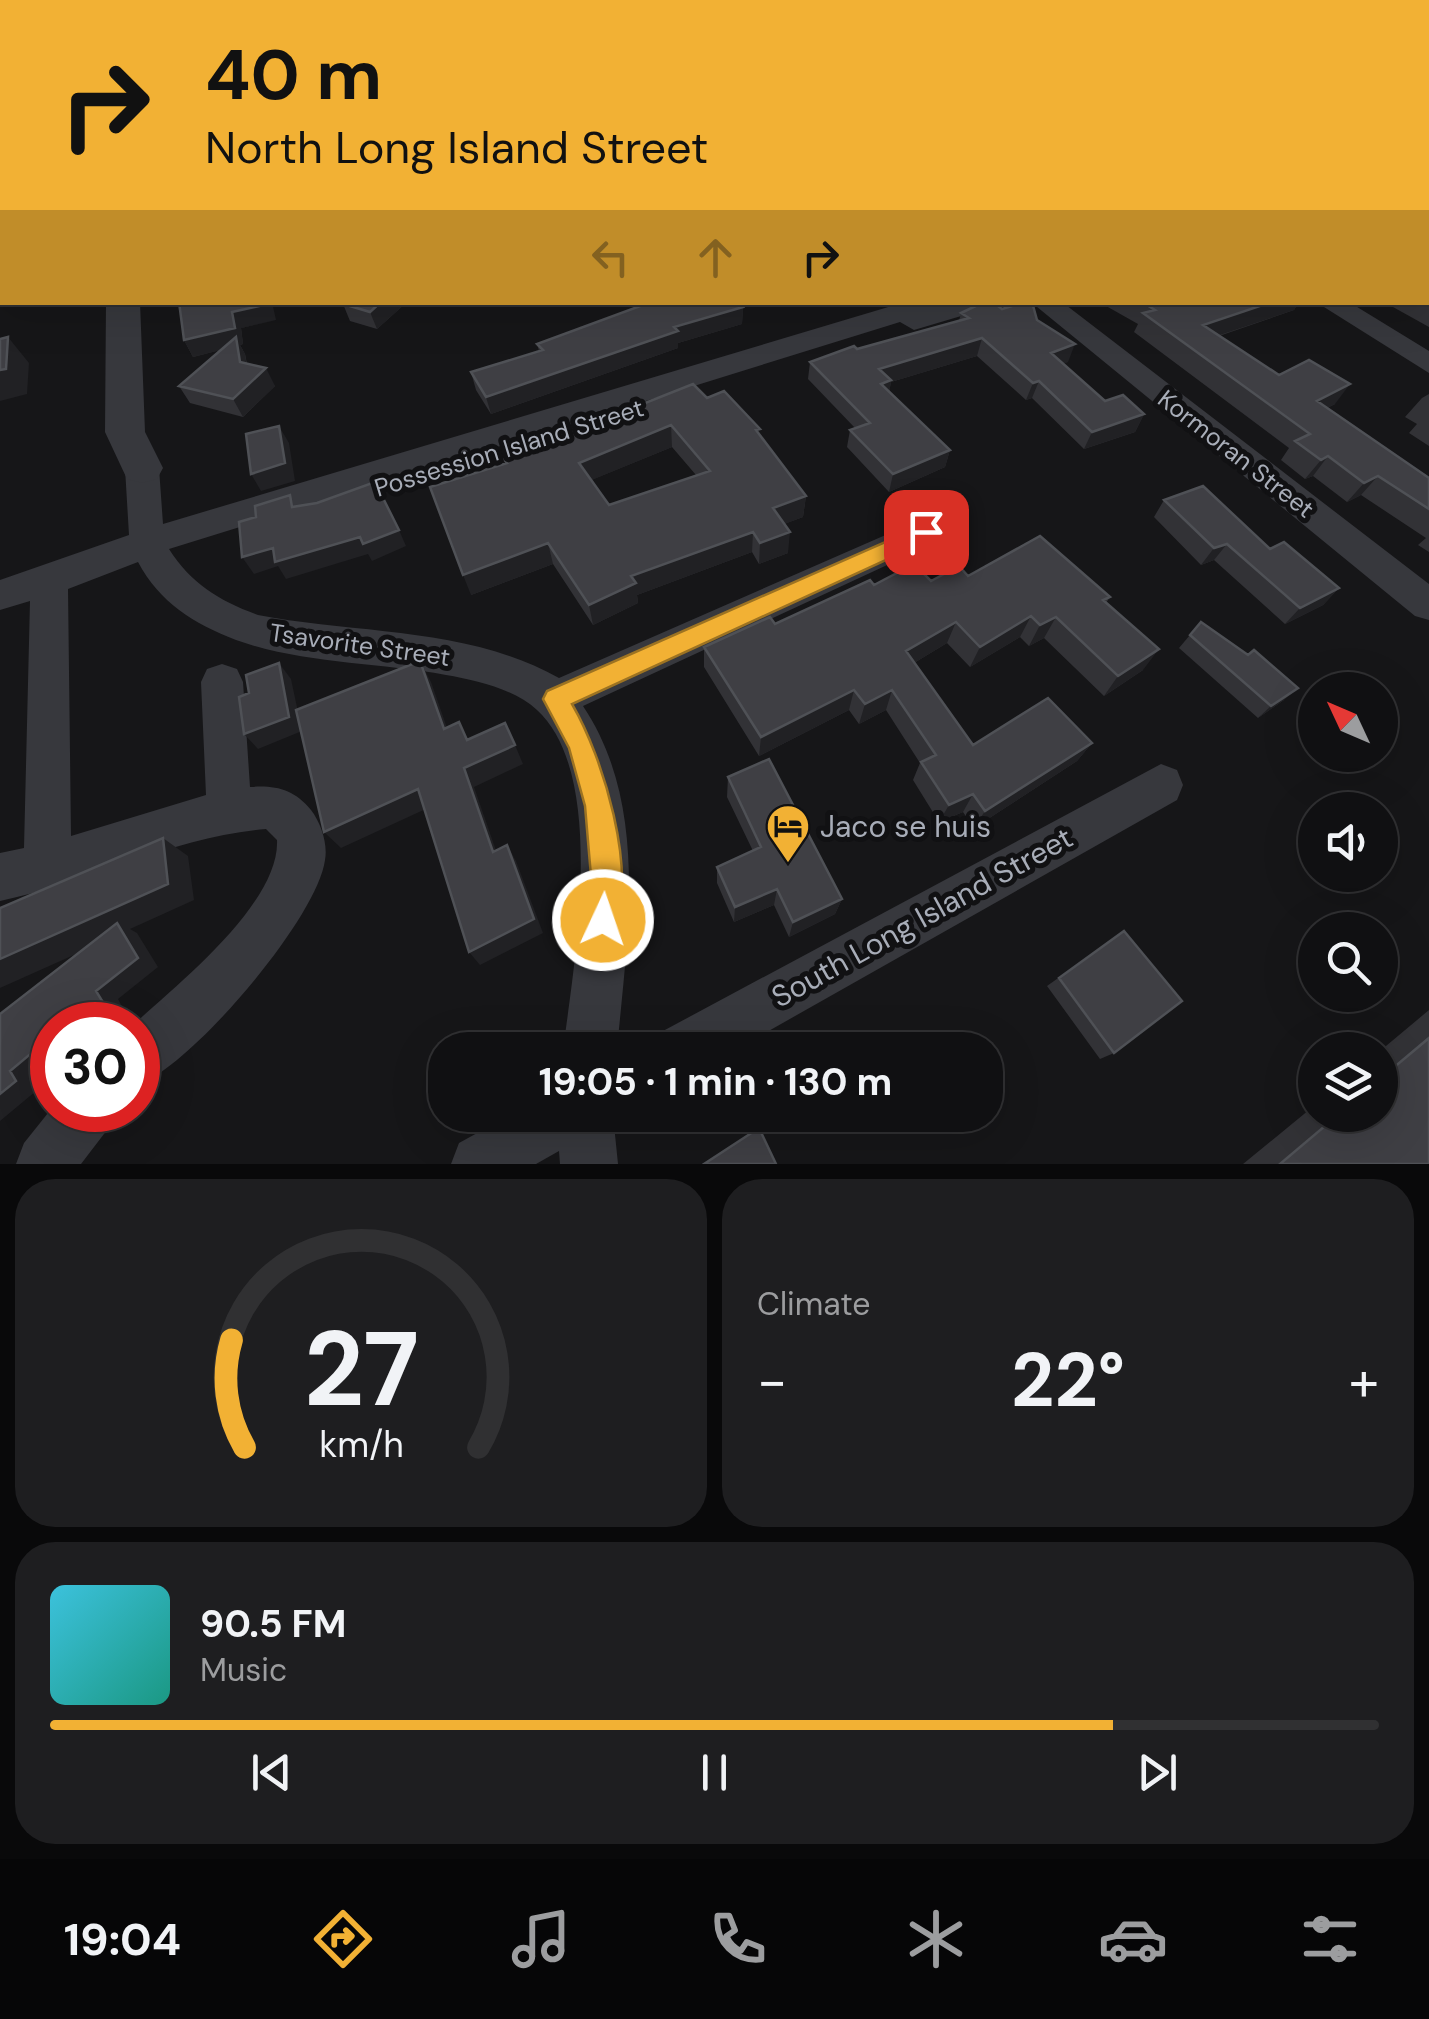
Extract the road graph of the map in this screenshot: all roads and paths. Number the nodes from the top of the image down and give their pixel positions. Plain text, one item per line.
1 (123, 305) edge
2 (148, 305) edge
3 (927, 305) edge
4 (968, 305) edge
5 (1048, 305) edge
6 (1334, 305) edge
7 (1429, 364) edge
8 (142, 468) junction
9 (926, 532) dead end
10 (152, 551) junction
11 (67, 574) junction
12 (0, 594) edge
13 (1429, 605) edge
14 (222, 682) dead end
15 (556, 699) junction
16 (1161, 784) dead end
17 (229, 810) junction
18 (47, 867) junction
19 (0, 876) edge
20 (592, 1032) edge
21 (714, 1032) edge
22 (160, 1036) edge
23 (70, 1132) edge
24 (536, 1132) edge
25 (587, 1132) edge
26 (45, 1164) edge
27 (480, 1164) edge
28 (590, 1164) edge

1 - 8 street
2 - 8 street
3 - 10 street, Possession Island Street
4 - 10 street, Possession Island Street
5 - 13 street, Kormoran Street
6 - 7 street
8 - 10 street
9 - 15 street
10 - 11 street
10 - 15 street, Tsavorite Street
11 - 12 street
11 - 18 street
14 - 17 street
15 - 20 street
16 - 21 street, South Long Island Street
17 - 18 street
17 - 22 street
18 - 19 street
23 - 26 street
24 - 27 street
25 - 28 street

